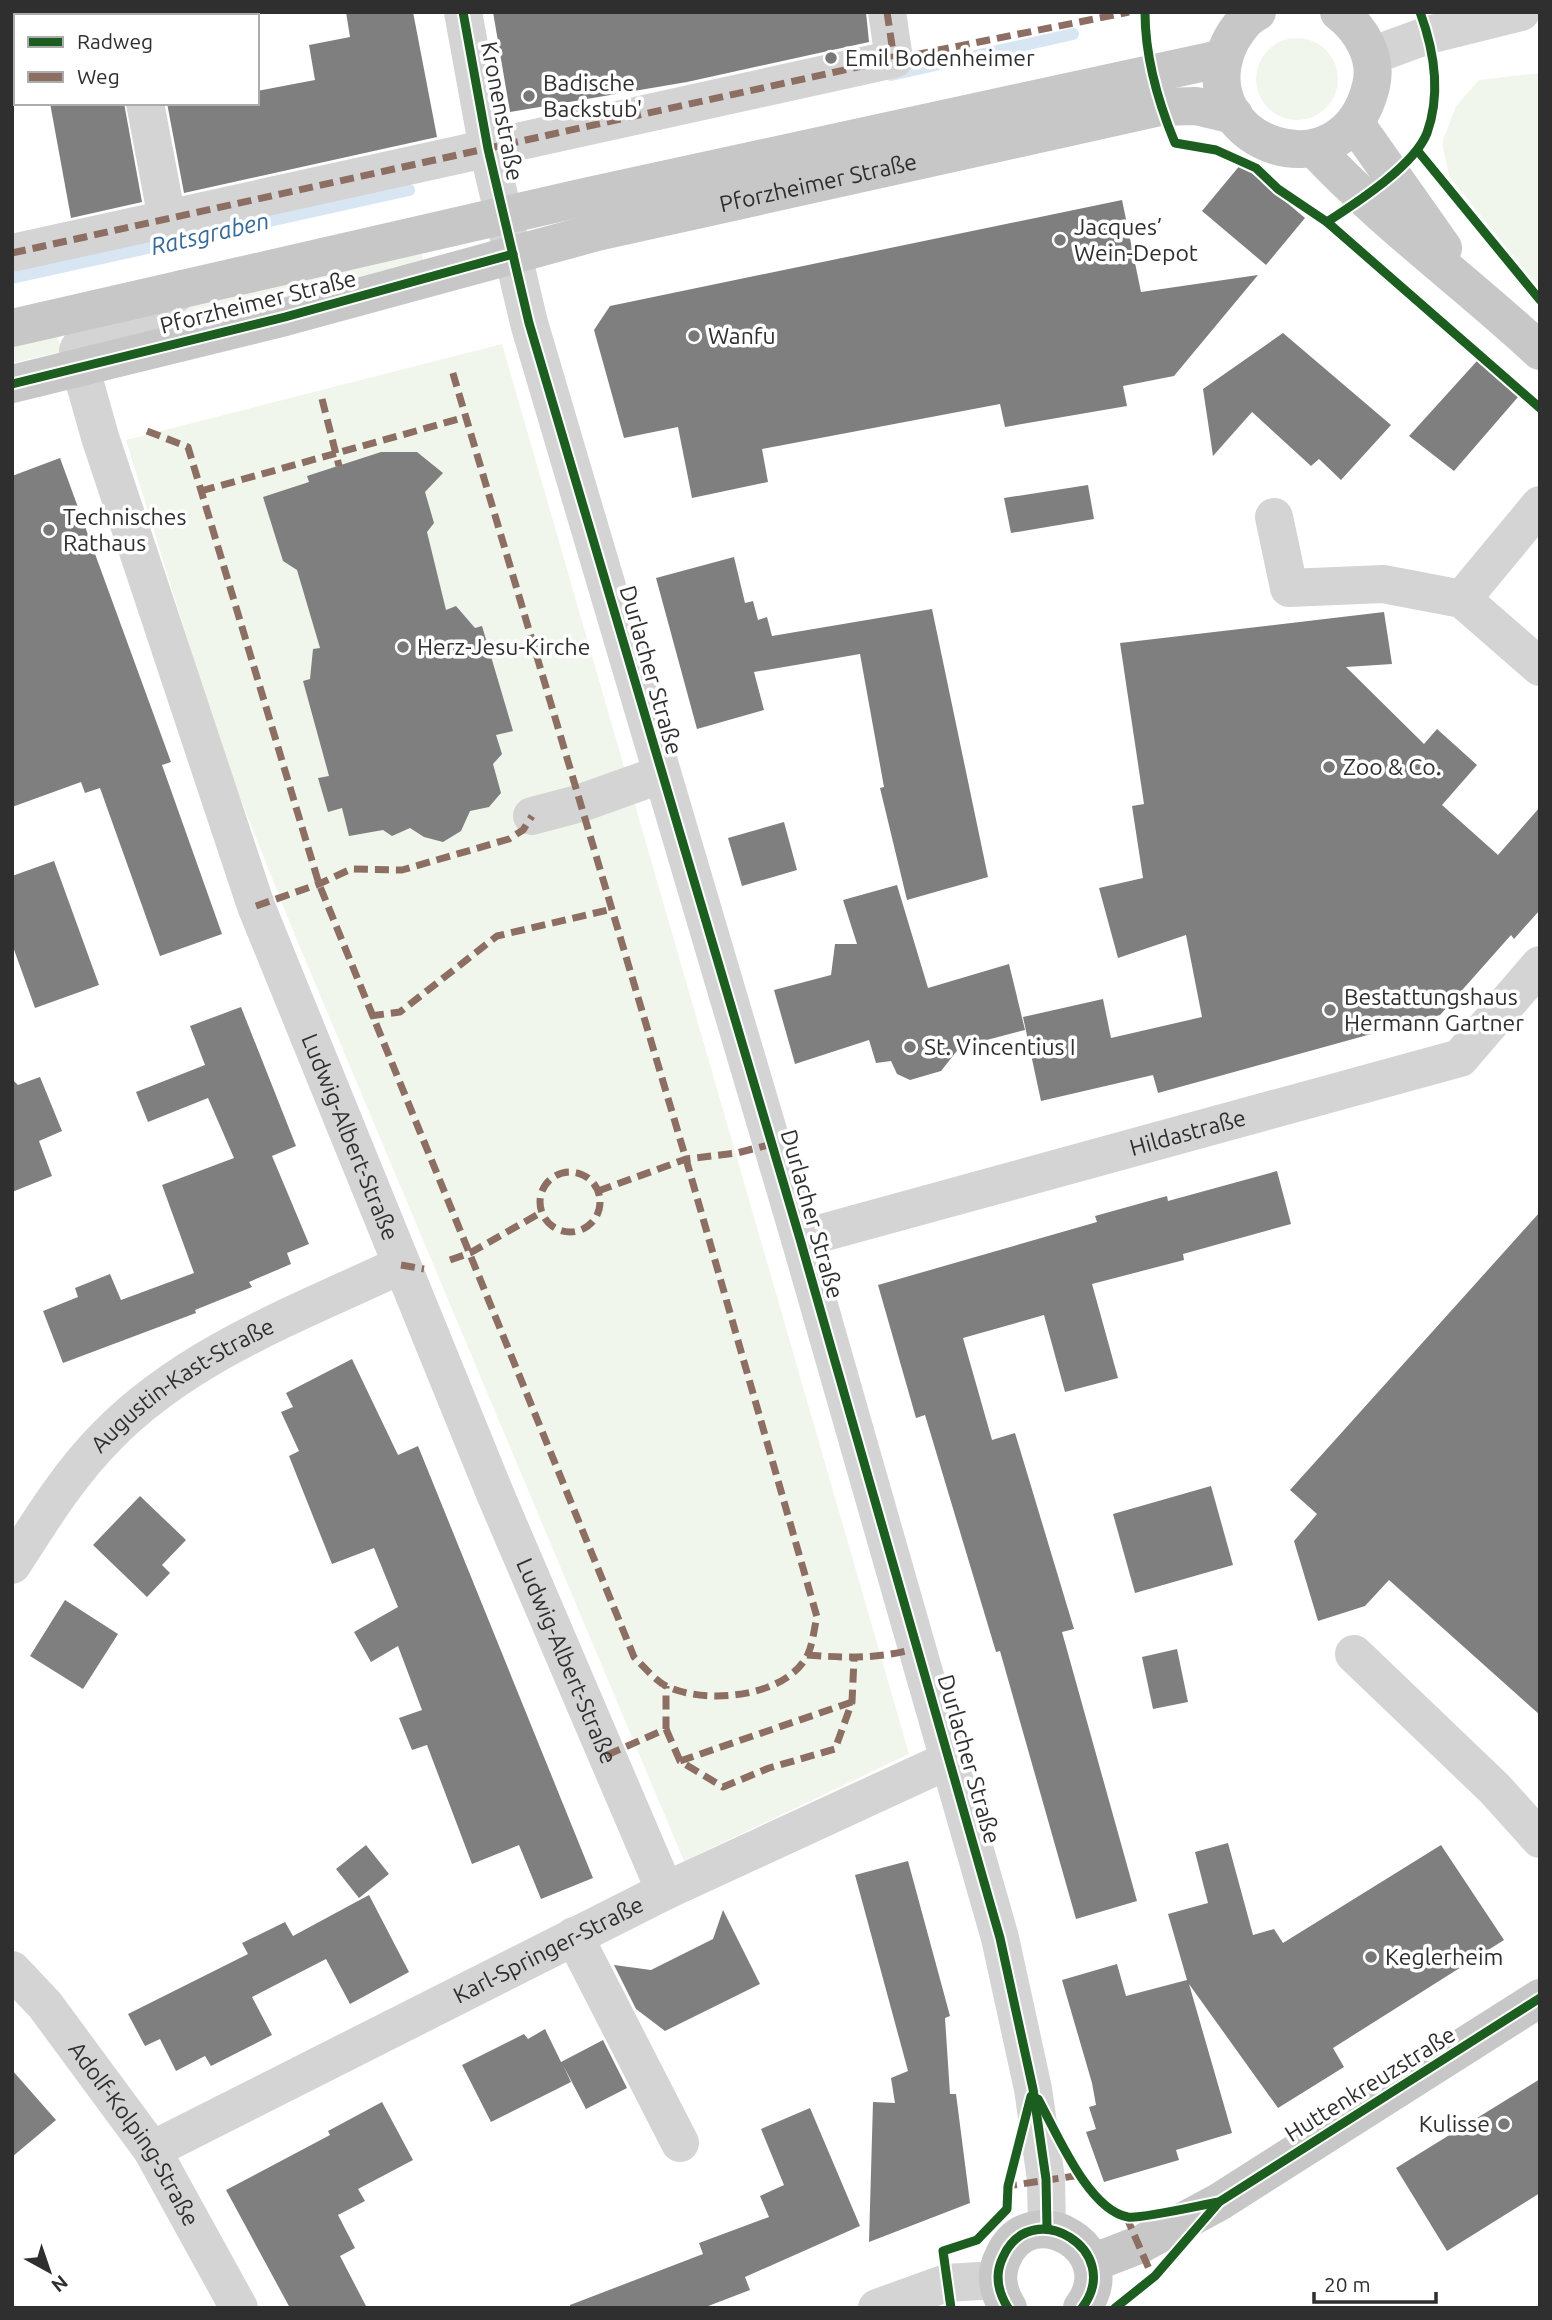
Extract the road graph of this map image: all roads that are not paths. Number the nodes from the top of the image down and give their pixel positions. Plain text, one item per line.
1 (463, 12) edge
2 (887, 12) edge
3 (1339, 12) edge
4 (1521, 12) edge
5 (1234, 30) edge
6 (1371, 56) junction
7 (145, 105) edge
8 (1234, 115) junction
9 (1354, 123) junction
10 (488, 149) junction
11 (1315, 149) junction
12 (505, 217) junction
13 (167, 219) junction
14 (12, 253) edge
15 (513, 254) junction
16 (1471, 287) junction
17 (182, 289) junction
18 (18, 323) edge
19 (1540, 351) edge
20 (80, 366) junction
21 (12, 384) edge
22 (1540, 505) edge
23 (1274, 517) dead end
24 (1462, 599) junction
25 (1540, 667) edge
26 (662, 774) junction
27 (532, 816) dead end
28 (1540, 965) edge
29 (800, 1239) junction
30 (401, 1265) junction
31 (12, 1565) edge
32 (1354, 1654) dead end
33 (950, 1760) junction
34 (1540, 1839) edge
35 (665, 1891) junction
36 (573, 1936) junction
37 (12, 1970) edge
38 (1540, 1998) edge
39 (680, 2143) dead end
40 (152, 2150) junction
41 (1047, 2229) junction
42 (1092, 2263) junction
43 (1003, 2294) edge
44 (239, 2308) edge
45 (877, 2308) edge
46 (1082, 2308) edge

1 - 10 street, Kronenstraße
2 - 10 street
3 - 6 main road
4 - 6 street
5 - 8 main road
5 - 12 main road, Pforzheimer Straße
6 - 9 main road
7 - 13 street
8 - 11 main road
8 - 15 main road, Pforzheimer Straße
9 - 11 main road
9 - 16 main road
10 - 12 street, Kronenstraße
10 - 13 street
11 - 16 main road
12 - 15 street, Durlacher Straße
12 - 17 main road, Pforzheimer Straße
13 - 14 street
15 - 20 main road, Pforzheimer Straße
15 - 26 street, Durlacher Straße
16 - 19 main road
17 - 18 main road, Pforzheimer Straße
17 - 20 street, Pforzheimer Straße
20 - 21 main road, Pforzheimer Straße
20 - 30 street, Ludwig-Albert-Straße
22 - 24 street
23 - 24 street
24 - 25 street
26 - 27 street
26 - 29 street, Durlacher Straße
28 - 29 street, Hildastraße
29 - 33 street, Durlacher Straße
30 - 31 street, Augustin-Kast-Straße
30 - 35 street, Ludwig-Albert-Straße
32 - 34 street
33 - 35 street, Karl-Springer-Straße
33 - 41 street, Durlacher Straße
35 - 36 street, Karl-Springer-Straße
36 - 39 street
36 - 40 street, Karl-Springer-Straße
37 - 40 street, Adolf-Kolping-Straße
38 - 42 main road, Huttenkreuzstraße
40 - 44 street, Adolf-Kolping-Straße
41 - 42 main road
41 - 43 main road
42 - 46 main road
43 - 45 street

